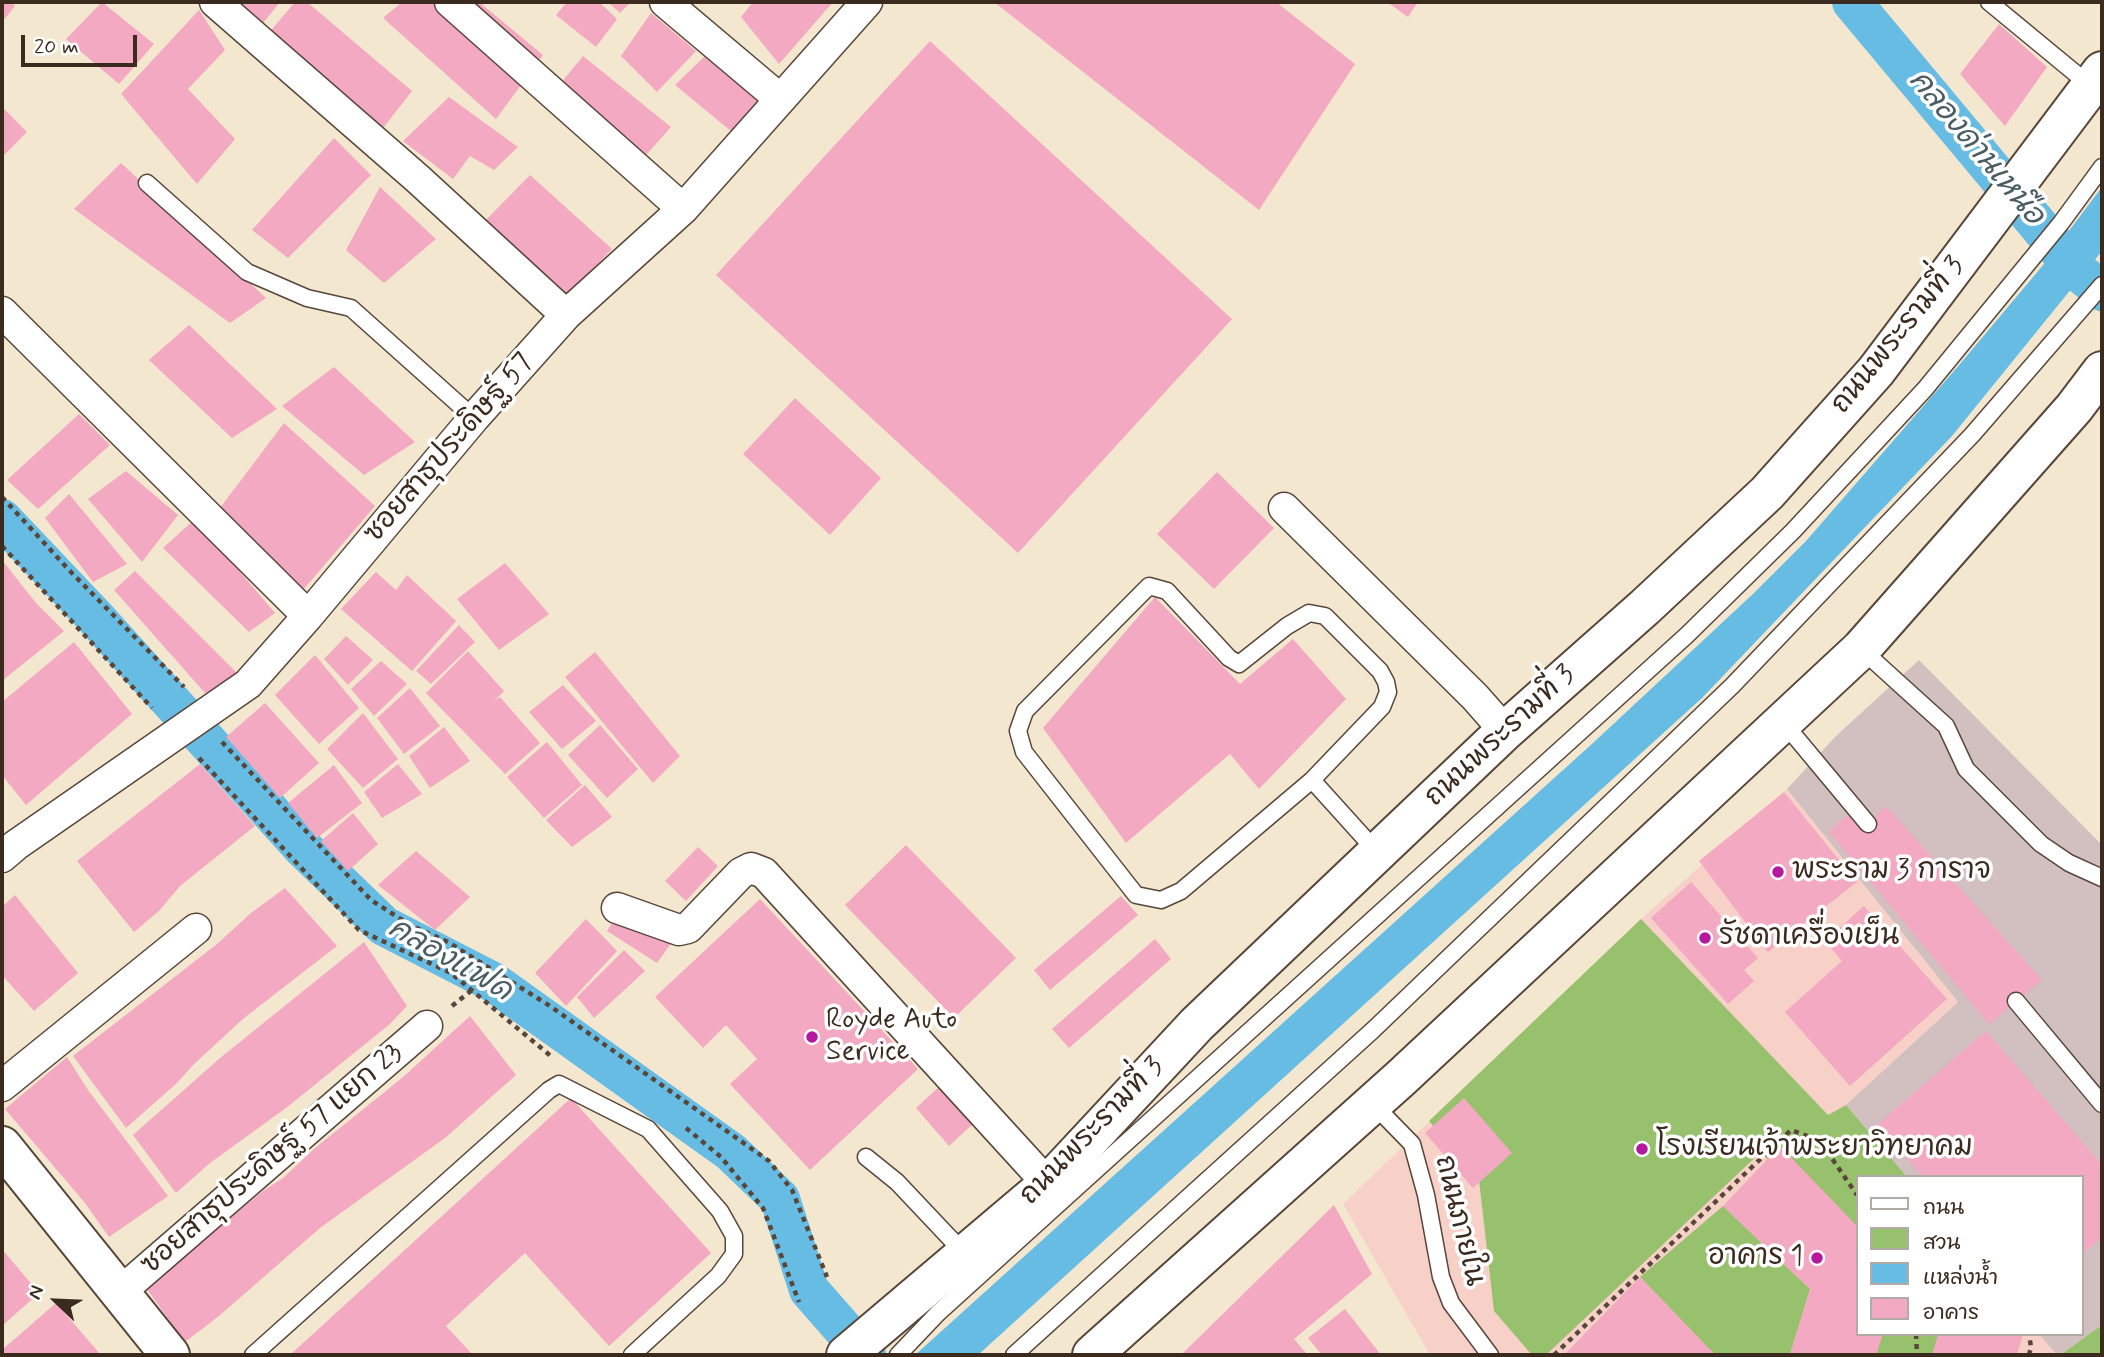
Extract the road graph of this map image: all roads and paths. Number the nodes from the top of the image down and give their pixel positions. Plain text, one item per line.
1 (215, 2) edge
2 (450, 2) edge
3 (665, 2) edge
4 (867, 2) edge
5 (1989, 2) edge
6 (2097, 79) edge
7 (780, 99) junction
8 (2102, 167) edge
9 (147, 183) dead end
10 (683, 209) junction
11 (2102, 285) edge
12 (2, 312) edge
13 (566, 315) junction
14 (2102, 371) edge
15 (474, 418) junction
16 (2, 497) edge
17 (1284, 508) dead end
18 (2, 546) edge
19 (308, 616) junction
20 (1861, 649) junction
21 (206, 715) junction
22 (1783, 722) junction
23 (1505, 731) junction
24 (176, 734) junction
25 (1312, 780) junction
26 (1868, 824) dead end
27 (1377, 852) junction
28 (2, 858) edge
29 (2102, 878) edge
30 (617, 908) dead end
31 (196, 929) dead end
32 (2016, 1001) dead end
33 (427, 1026) dead end
34 (559, 1063) dead end
35 (2, 1086) edge
36 (1372, 1103) junction
37 (2102, 1104) edge
38 (677, 1123) dead end
39 (2, 1146) edge
40 (866, 1157) dead end
41 (1048, 1184) junction
42 (1856, 1194) edge
43 (965, 1255) junction
44 (827, 1277) dead end
45 (119, 1293) junction
46 (799, 1302) dead end
47 (1916, 1336) edge
48 (2029, 1336) edge
49 (892, 1338) edge
50 (170, 1355) edge
51 (253, 1355) edge
52 (632, 1355) edge
53 (846, 1355) edge
54 (1014, 1355) edge
55 (1092, 1355) edge
56 (1490, 1355) edge
57 (1554, 1355) edge
58 (1917, 1355) edge
59 (2029, 1355) edge

1 - 13 street
2 - 10 street
3 - 7 street
4 - 7 street, ซอยสาธุประดิษฐ์ 57
5 - 6 lane
6 - 23 main road, ถนนพระรามที่ 3
7 - 10 street, ซอยสาธุประดิษฐ์ 57
8 - 49 lane
9 - 15 lane
10 - 13 street, ซอยสาธุประดิษฐ์ 57
11 - 54 lane
12 - 19 street
13 - 15 street, ซอยสาธุประดิษฐ์ 57
14 - 20 main road
15 - 19 street, ซอยสาธุประดิษฐ์ 57
16 - 21 path
17 - 23 street
18 - 24 path
19 - 21 street, ซอยสาธุประดิษฐ์ 57
20 - 22 main road
20 - 29 lane
21 - 24 street, ซอยสาธุประดิษฐ์ 57
21 - 44 path
22 - 26 lane
22 - 36 main road
23 - 27 main road, ถนนพระรามที่ 3
24 - 28 street, ซอยสาธุประดิษฐ์ 57
24 - 34 path
25 - 25 lane
25 - 27 lane
27 - 41 main road, ถนนพระรามที่ 3
30 - 41 street
31 - 35 street
32 - 37 lane
33 - 45 street, ซอยสาธุประดิษฐ์ 57 แยก 23
36 - 55 main road
36 - 56 lane, ถนนภายใน
38 - 46 path
39 - 45 main road
40 - 43 lane
41 - 43 main road, ถนนพระรามที่ 3
42 - 57 path
43 - 49 main road, ถนนพระรามที่ 3
45 - 50 main road
47 - 58 path
48 - 59 path
49 - 53 main road, ถนนพระรามที่ 3
51 - 52 lane

